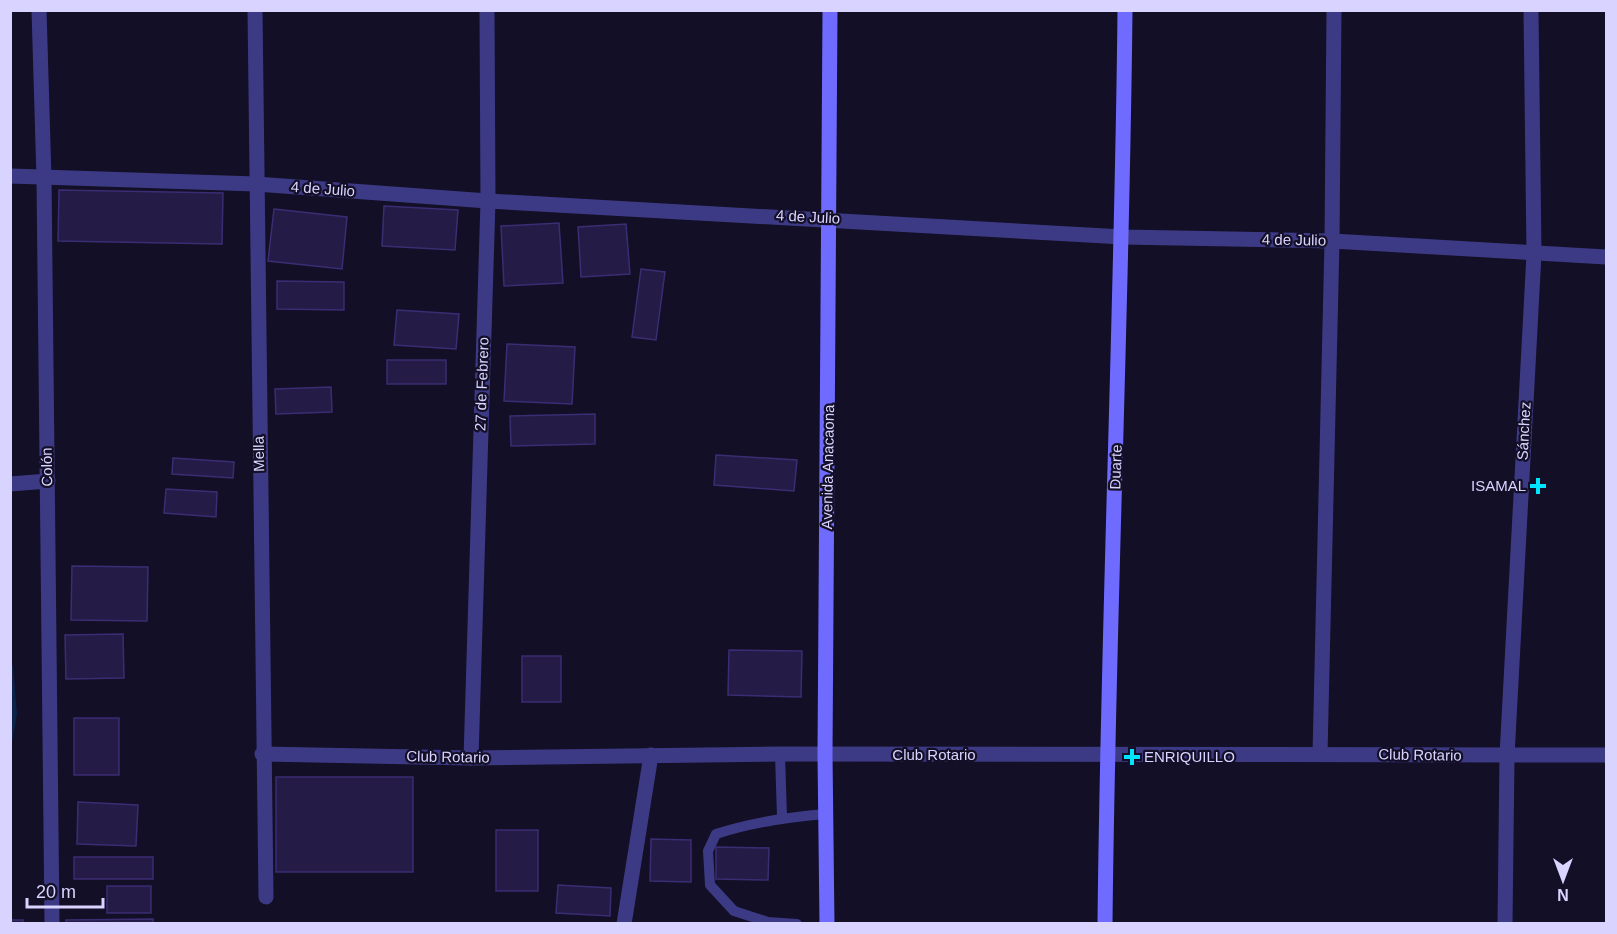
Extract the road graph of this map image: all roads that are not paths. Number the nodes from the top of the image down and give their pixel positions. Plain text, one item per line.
1 (39, 10) edge
2 (255, 10) edge
3 (487, 10) edge
4 (830, 10) edge
5 (1125, 10) edge
6 (1334, 10) edge
7 (1531, 10) edge
8 (10, 176) edge
9 (44, 178) junction
10 (256, 184) junction
11 (488, 201) junction
12 (830, 218) junction
13 (1122, 237) junction
14 (1332, 241) junction
15 (1534, 255) junction
16 (1606, 257) edge
17 (48, 482) junction
18 (10, 484) edge
19 (1320, 753) junction
20 (262, 754) junction
21 (780, 754) junction
22 (825, 754) junction
23 (651, 755) junction
24 (1606, 755) edge
25 (1107, 756) junction
26 (1507, 756) junction
27 (471, 758) junction
28 (826, 814) junction
29 (782, 817) junction
30 (266, 897) dead end
31 (52, 924) edge
32 (624, 924) edge
33 (797, 924) edge
34 (827, 924) edge
35 (1105, 924) edge
36 (1505, 924) edge

1 - 9 street, Colón
2 - 10 street, Mella
3 - 11 street, 27 de Febrero
4 - 12 main road, Avenida Anacaona
5 - 13 main road, Duarte
6 - 14 street
7 - 15 street, Sánchez
8 - 9 street, 4 de Julio
9 - 10 street, 4 de Julio
9 - 17 street, Colón
10 - 11 street, 4 de Julio
10 - 20 street, Mella
11 - 12 street, 4 de Julio
11 - 27 street, 27 de Febrero
12 - 13 street, 4 de Julio
12 - 22 main road, Avenida Anacaona
13 - 14 street, 4 de Julio
13 - 25 main road, Duarte
14 - 15 street, 4 de Julio
14 - 19 street
15 - 16 street, 4 de Julio
15 - 26 street, Sánchez
17 - 18 street
17 - 31 street, Colón
19 - 25 street, Club Rotario
19 - 26 street, Club Rotario
20 - 27 street, Club Rotario
20 - 30 street, Mella
21 - 22 street, Club Rotario
21 - 23 street, Club Rotario
21 - 29 lane
22 - 25 street, Club Rotario
22 - 28 main road, Avenida Anacaona
23 - 27 street, Club Rotario
23 - 32 street
24 - 26 street, Club Rotario
25 - 35 main road, Duarte
26 - 36 street, Sánchez
28 - 29 lane
28 - 34 main road, Avenida Anacaona
29 - 33 lane

